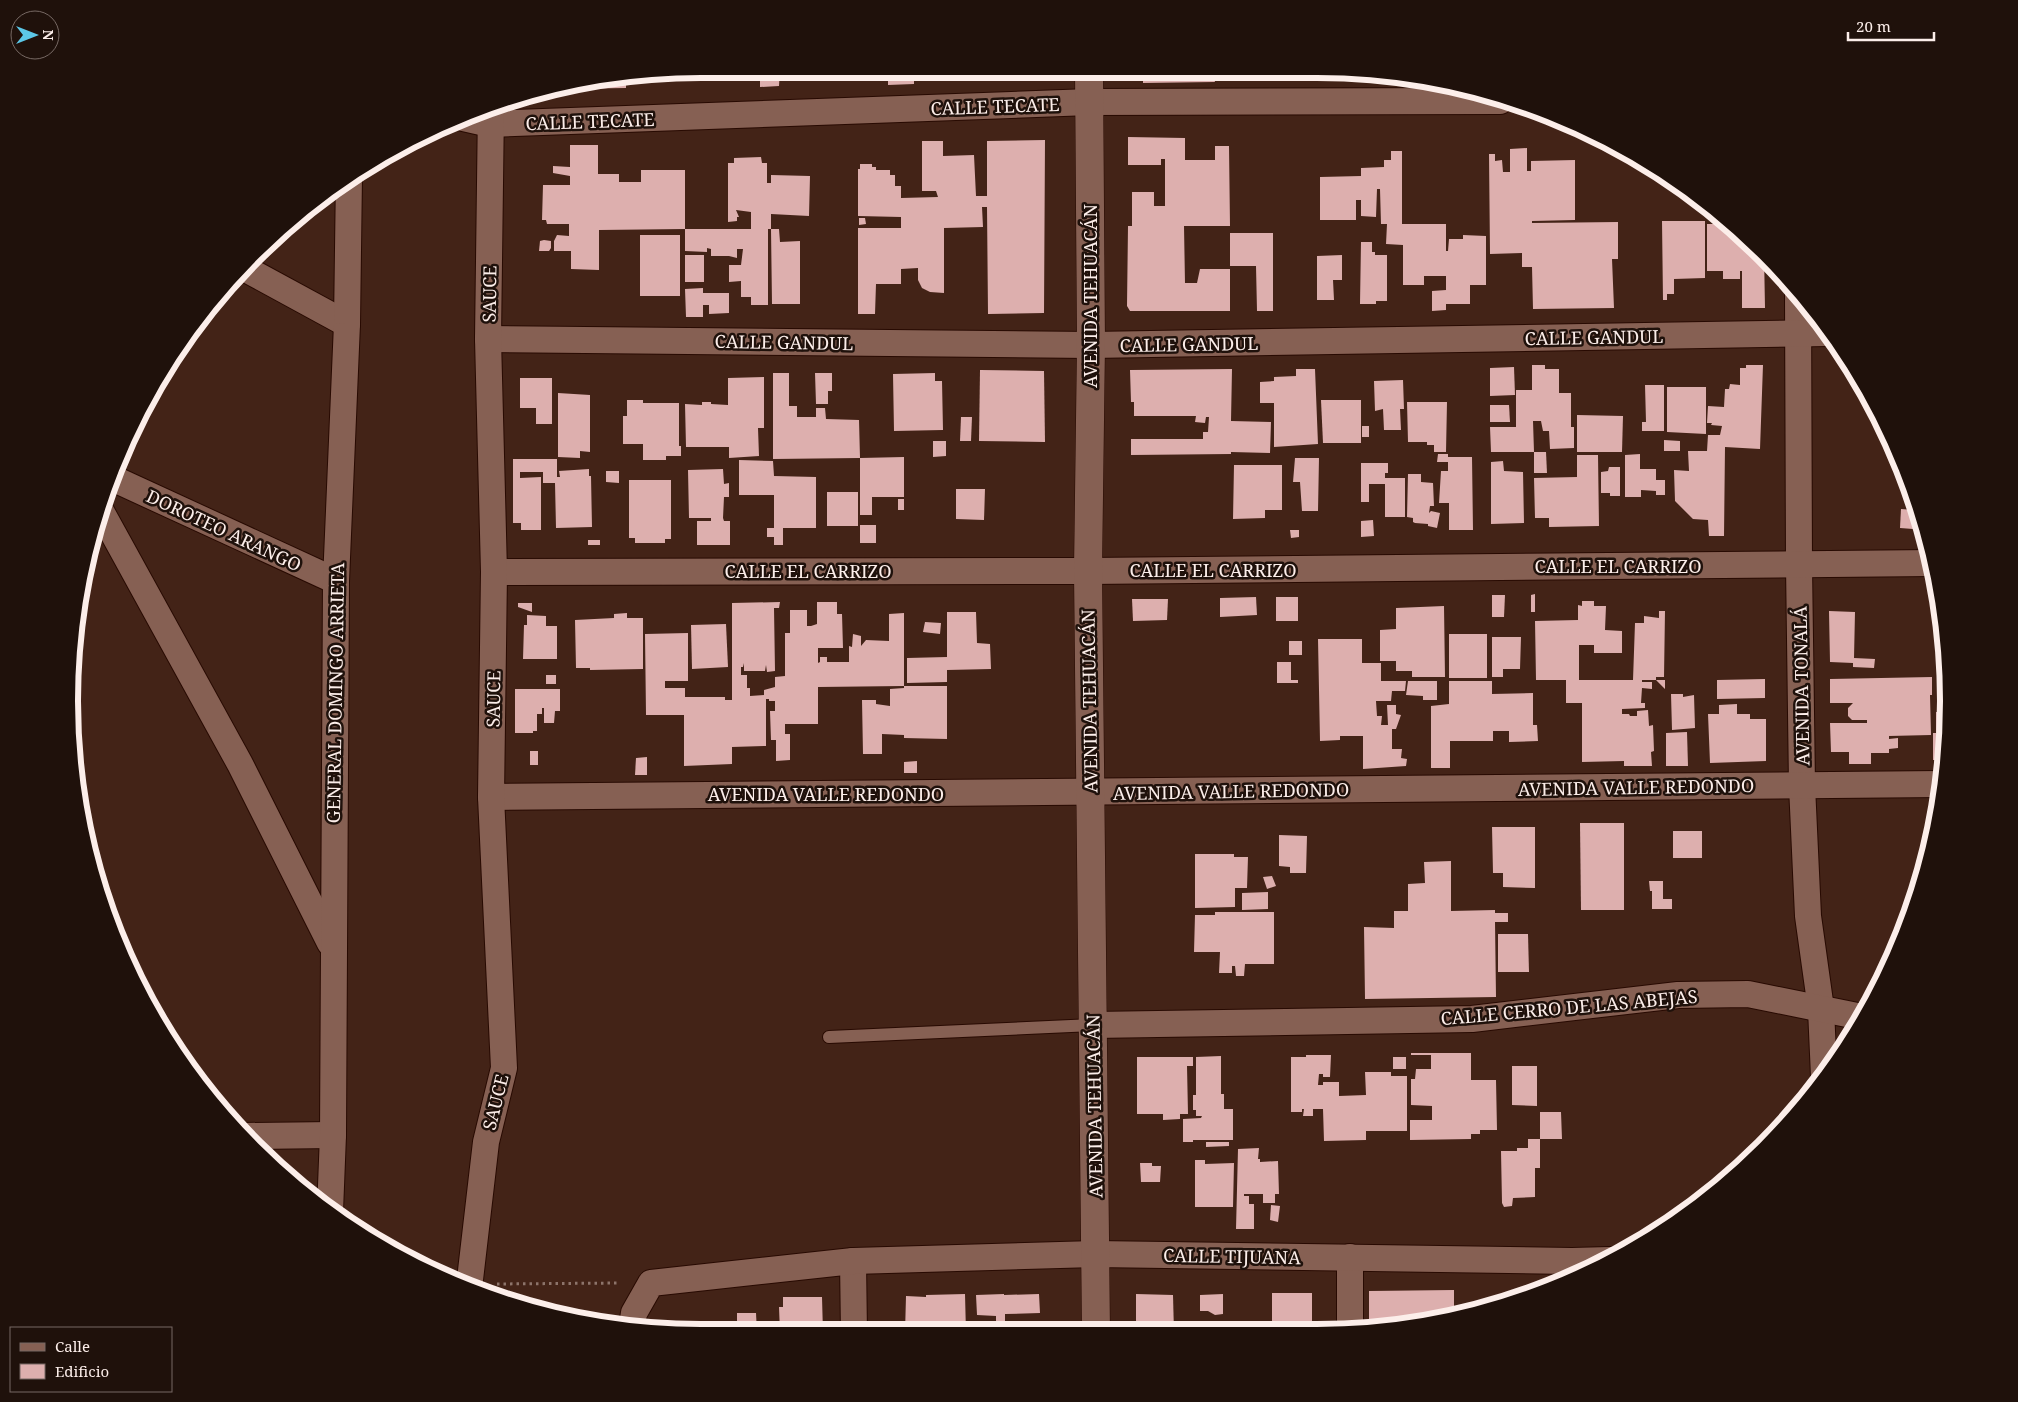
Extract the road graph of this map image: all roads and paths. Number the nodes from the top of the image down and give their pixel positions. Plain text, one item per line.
1 (1089, 78) edge
2 (1485, 101) edge
3 (1090, 102) junction
4 (491, 115) edge
5 (349, 187) edge
6 (250, 271) edge
7 (1798, 304) edge
8 (346, 324) junction
9 (1820, 333) edge
10 (1798, 334) junction
11 (488, 339) junction
12 (1091, 345) junction
13 (118, 481) edge
14 (105, 519) edge
15 (1925, 563) edge
16 (1799, 564) junction
17 (1088, 571) junction
18 (494, 572) junction
19 (336, 581) junction
20 (1935, 784) edge
21 (1802, 786) junction
22 (1090, 792) junction
23 (491, 796) junction
24 (333, 948) junction
25 (1821, 1010) junction
26 (1855, 1016) edge
27 (1094, 1024) junction
28 (829, 1037) dead end
29 (1823, 1064) edge
30 (333, 1135) junction
31 (254, 1136) edge
32 (330, 1202) edge
33 (1095, 1254) junction
34 (1350, 1257) junction
35 (853, 1261) junction
36 (1572, 1269) edge
37 (470, 1280) edge
38 (651, 1282) junction
39 (488, 1286) edge
40 (633, 1320) edge
41 (1350, 1323) edge
42 (854, 1324) edge
43 (1096, 1324) edge

1 - 3 street, AVENIDA TEHUACÁN
2 - 3 street, CALLE TECATE
3 - 4 street, CALLE TECATE
3 - 12 street, AVENIDA TEHUACÁN
4 - 11 street, SAUCE
5 - 8 street, GENERAL DOMINGO ARRIETA
6 - 8 street
7 - 10 street, AVENIDA TONALÁ
8 - 19 street, GENERAL DOMINGO ARRIETA
9 - 10 street, CALLE GANDUL
10 - 12 street, CALLE GANDUL
10 - 16 street, AVENIDA TONALÁ
11 - 12 street, CALLE GANDUL
11 - 18 street, SAUCE
12 - 17 street, AVENIDA TEHUACÁN
13 - 19 street, DOROTEO ARANGO
14 - 24 street
15 - 16 street, CALLE EL CARRIZO
16 - 17 street, CALLE EL CARRIZO
16 - 21 street, AVENIDA TONALÁ
17 - 18 street, CALLE EL CARRIZO
17 - 22 street, AVENIDA TEHUACÁN
18 - 23 street, SAUCE
19 - 24 street, GENERAL DOMINGO ARRIETA
20 - 21 street, AVENIDA VALLE REDONDO
21 - 22 street, AVENIDA VALLE REDONDO
21 - 25 street, AVENIDA TONALÁ
22 - 23 street, AVENIDA VALLE REDONDO
22 - 27 street, AVENIDA TEHUACÁN
23 - 37 street, SAUCE
24 - 30 street, GENERAL DOMINGO ARRIETA
25 - 26 street, CALLE CERRO DE LAS ABEJAS
25 - 27 street, CALLE CERRO DE LAS ABEJAS
25 - 29 street, AVENIDA TONALÁ
27 - 28 lane
27 - 33 street, AVENIDA TEHUACÁN
30 - 31 street
30 - 32 street, GENERAL DOMINGO ARRIETA
33 - 34 street, CALLE TIJUANA
33 - 35 street, CALLE TIJUANA
33 - 43 street, AVENIDA TEHUACÁN
34 - 36 street, CALLE TIJUANA
34 - 41 street
35 - 38 street, CALLE TIJUANA
35 - 42 street
38 - 39 path
38 - 40 street

